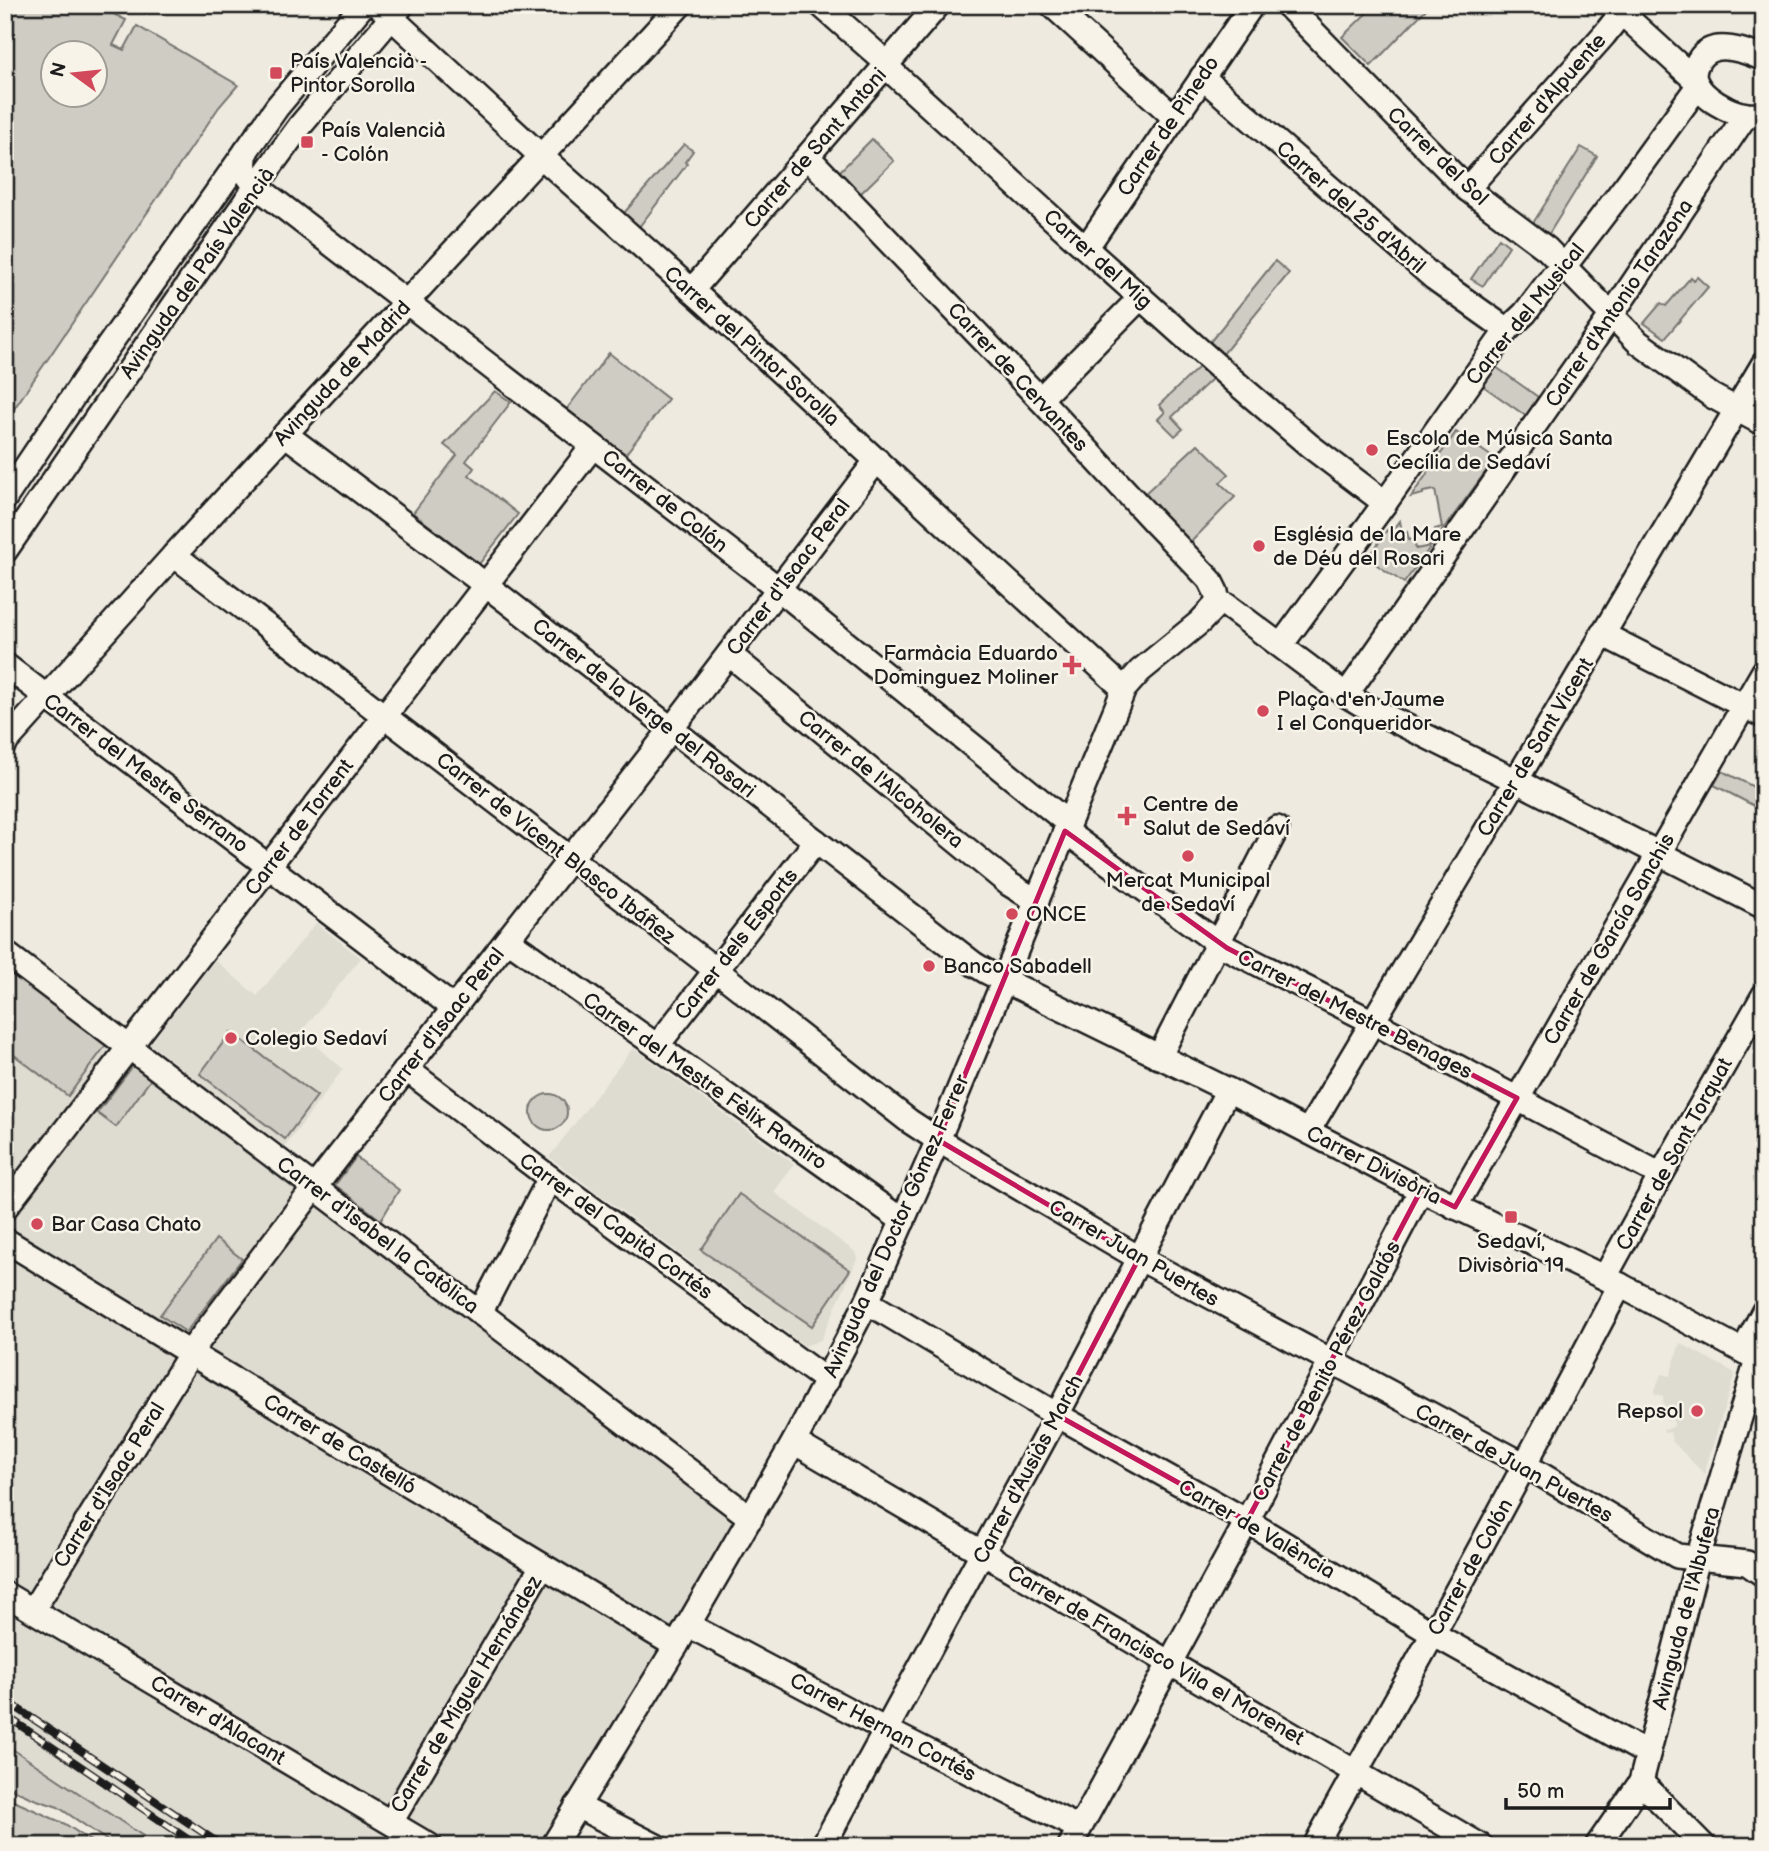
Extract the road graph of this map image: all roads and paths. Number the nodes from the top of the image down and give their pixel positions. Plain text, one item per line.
1 (363, 5) edge
2 (680, 5) edge
3 (821, 5) edge
4 (938, 5) edge
5 (1052, 5) edge
6 (1252, 5) edge
7 (1287, 5) edge
8 (1619, 8) edge
9 (391, 9) edge
10 (1663, 51) junction
11 (1702, 55) junction
12 (1764, 59) edge
13 (887, 66) junction
14 (1202, 77) junction
15 (1696, 82) junction
16 (1755, 115) edge
17 (1174, 117) junction
18 (246, 151) junction
19 (542, 157) junction
20 (808, 157) junction
21 (256, 186) junction
22 (1467, 190) junction
23 (1086, 248) junction
24 (1563, 268) junction
25 (692, 290) junction
26 (1141, 298) junction
27 (406, 303) junction
28 (1611, 316) junction
29 (1507, 330) junction
30 (1764, 363) edge
31 (1040, 399) junction
32 (1736, 410) junction
33 (1764, 424) edge
34 (285, 434) junction
35 (593, 446) junction
36 (877, 460) junction
37 (5, 498) edge
38 (1385, 503) junction
39 (5, 551) edge
40 (174, 555) junction
41 (486, 585) junction
42 (779, 589) junction
43 (1218, 603) junction
44 (1602, 634) junction
45 (1281, 645) junction
46 (729, 654) junction
47 (5, 665) edge
48 (1764, 671) edge
49 (1124, 689) junction
50 (1346, 695) junction
51 (47, 696) junction
52 (1743, 706) junction
53 (384, 716) junction
54 (1764, 716) edge
55 (672, 728) junction
56 (5, 743) edge
57 (1515, 780) junction
58 (1066, 827) junction
59 (1277, 828) dead end
60 (816, 841) junction
61 (1658, 854) junction
62 (571, 859) junction
63 (270, 866) junction
64 (1037, 901) junction
65 (1764, 907) edge
66 (508, 940) junction
67 (1219, 944) junction
68 (5, 953) edge
69 (716, 970) junction
70 (1004, 980) junction
71 (1764, 995) edge
72 (454, 1008) junction
73 (1373, 1022) junction
74 (657, 1046) junction
75 (128, 1047) junction
76 (1159, 1057) junction
77 (406, 1069) junction
78 (1228, 1090) junction
79 (1517, 1098) junction
80 (1308, 1131) junction
81 (938, 1140) junction
82 (1661, 1175) junction
83 (550, 1178) junction
84 (315, 1188) junction
85 (1421, 1190) junction
86 (1455, 1207) junction
87 (5, 1208) edge
88 (903, 1221) junction
89 (5, 1240) edge
90 (1139, 1258) junction
91 (1612, 1281) junction
92 (867, 1302) junction
93 (1764, 1311) edge
94 (480, 1312) junction
95 (190, 1353) junction
96 (1755, 1359) edge
97 (1331, 1363) junction
98 (827, 1381) junction
99 (1057, 1415) junction
100 (794, 1442) junction
101 (1525, 1465) junction
102 (751, 1518) junction
103 (1247, 1521) junction
104 (983, 1553) junction
105 (1698, 1558) junction
106 (542, 1566) junction
107 (1764, 1575) edge
108 (5, 1594) edge
109 (33, 1610) junction
110 (688, 1625) junction
111 (1433, 1634) junction
112 (676, 1646) junction
113 (1168, 1663) junction
114 (886, 1730) junction
115 (1647, 1754) junction
116 (1354, 1772) junction
117 (1641, 1782) junction
118 (577, 1806) junction
119 (391, 1822) junction
120 (1075, 1837) edge
121 (430, 1846) edge
122 (553, 1846) edge
123 (656, 1846) edge
124 (823, 1846) edge
125 (1315, 1846) edge
126 (1481, 1846) edge
127 (1597, 1846) edge
128 (1704, 1846) edge

1 - 18 street, Avinguda del País Valencià
2 - 19 street, Avinguda de Madrid
3 - 13 street, Carrer del Mig
4 - 13 street, Carrer de Sant Antoni
5 - 17 street
6 - 14 street, Carrer de Pinedo
7 - 22 street, Carrer del Sol
8 - 10 street
8 - 22 street, Carrer d'Alpuente
9 - 19 street, Carrer del Pintor Sorolla
9 - 21 street, Avinguda del País Valencià
10 - 11 street
10 - 15 street
11 - 12 street
11 - 15 street, Carrer del Musical
13 - 20 street, Carrer de Sant Antoni
13 - 23 street, Carrer del Mig
14 - 17 street, Carrer de Pinedo
14 - 29 street, Carrer del 25 d'Abril
15 - 16 street
15 - 24 street, Carrer del Musical
16 - 28 street, Carrer d'Antonio Tarazona
17 - 23 street, Carrer de Pinedo
18 - 21 street
18 - 37 street, Avinguda del País Valencià
19 - 25 street, Carrer del Pintor Sorolla
19 - 27 street, Avinguda de Madrid
20 - 25 street, Carrer de Sant Antoni
20 - 31 street, Carrer de Cervantes
21 - 27 street, Carrer de Colón
21 - 39 street, Avinguda del País Valencià
22 - 24 street, Carrer del Sol
23 - 26 street, Carrer del Mig
24 - 28 street, Carrer del Sol
24 - 29 street, Carrer del Musical
25 - 36 street, Carrer del Pintor Sorolla
26 - 31 street
26 - 38 street, Carrer del Mig
27 - 34 street, Avinguda de Madrid
27 - 35 street, Carrer de Colón
28 - 32 street, Carrer del Sol
28 - 50 street, Carrer d'Antonio Tarazona
29 - 38 street, Carrer del Musical
30 - 32 street, Carrer de Sant Vicent
31 - 43 street, Carrer de Cervantes
32 - 33 street, Carrer del Sol
32 - 44 street, Carrer de Sant Vicent
34 - 40 street, Avinguda de Madrid
34 - 41 street, Carrer de la Verge del Rosari
35 - 41 street, Carrer de Torrent
35 - 42 street, Carrer de Colón
36 - 42 street, Carrer d'Isaac Peral
36 - 49 street, Carrer del Pintor Sorolla
38 - 45 street, Carrer del Musical
40 - 51 street, Avinguda de Madrid
40 - 53 street, Carrer de Vicent Blasco Ibáñez
41 - 53 street, Carrer de Torrent
41 - 55 street, Carrer de la Verge del Rosari
42 - 46 street, Carrer d'Isaac Peral
42 - 58 street, Carrer de Colón
43 - 45 street
43 - 49 street
44 - 52 street
44 - 57 street, Carrer de Sant Vicent
45 - 50 street
46 - 55 street, Carrer d'Isaac Peral
46 - 64 street, Carrer de l'Alcoholera
47 - 51 street, Carrer del Mestre Serrano
48 - 52 street, Carrer de García Sanchis
49 - 58 street, Avinguda del Doctor Gómez Ferrer
50 - 57 street
51 - 56 street, Avinguda de Madrid
51 - 63 street, Carrer del Mestre Serrano
52 - 54 street
52 - 61 street, Carrer de García Sanchis
53 - 62 street, Carrer de Vicent Blasco Ibáñez
53 - 63 street, Carrer de Torrent
55 - 60 street, Carrer de la Verge del Rosari
55 - 62 street, Carrer d'Isaac Peral
57 - 61 street
57 - 73 street, Carrer de Sant Vicent
58 - 64 street, Avinguda del Doctor Gómez Ferrer
58 - 67 street, Carrer del Mestre Benages
59 - 67 street
60 - 69 street, Carrer dels Esports
60 - 70 street, Carrer de la Verge del Rosari
61 - 65 street
61 - 79 street, Carrer de García Sanchis
62 - 66 street, Carrer d'Isaac Peral
62 - 69 street, Carrer de Vicent Blasco Ibáñez
63 - 72 street, Carrer del Mestre Serrano
63 - 75 street, Carrer de Torrent
64 - 70 street, Avinguda del Doctor Gómez Ferrer
66 - 72 street, Carrer d'Isaac Peral
66 - 74 street, Carrer del Mestre Fèlix Ramiro
67 - 73 street, Carrer del Mestre Benages
67 - 76 street
68 - 75 street, Carrer d'Isabel la Catòlica
69 - 74 street, Carrer dels Esports
69 - 81 street, Carrer de Vicent Blasco Ibáñez
70 - 76 street, Carrer Divisòria
70 - 81 street, Avinguda del Doctor Gómez Ferrer
71 - 82 street, Carrer de Sant Torquat
72 - 77 street, Carrer d'Isaac Peral
73 - 79 street, Carrer del Mestre Benages
73 - 80 street, Carrer de Sant Vicent
74 - 88 street, Carrer del Mestre Fèlix Ramiro
75 - 84 street, Carrer d'Isabel la Catòlica
75 - 87 street, Carrer de Torrent
76 - 78 street, Carrer Divisòria
77 - 83 street, Carrer del Capità Cortés
77 - 84 street, Carrer d'Isaac Peral
78 - 80 street, Carrer Divisòria
78 - 90 street, Carrer d'Ausiàs March
79 - 82 street, Carrer del Mestre Benages
79 - 86 street, Carrer de García Sanchis
80 - 85 street, Carrer Divisòria
81 - 88 street, Avinguda del Doctor Gómez Ferrer
81 - 90 street, Carrer Juan Puertes
82 - 91 street, Carrer de Sant Torquat
83 - 94 street
83 - 98 street, Carrer del Capità Cortés
84 - 94 street, Carrer d'Isabel la Catòlica
84 - 95 street, Carrer d'Isaac Peral
85 - 86 street, Carrer Divisòria
85 - 97 street, Carrer de Benito Pérez Galdós
86 - 91 street, Carrer Divisòria
88 - 92 street, Avinguda del Doctor Gómez Ferrer
89 - 95 street, Carrer de Castelló
90 - 97 street, Carrer Juan Puertes
90 - 99 street, Carrer d'Ausiàs March
91 - 96 street, Carrer Divisòria
91 - 101 street, Carrer de Colón
92 - 98 street, Avinguda del Doctor Gómez Ferrer
92 - 99 street, Carrer de València
93 - 96 street, Avinguda de l'Albufera
94 - 102 street, Carrer d'Isabel la Catòlica
95 - 106 street, Carrer de Castelló
95 - 109 street, Carrer d'Isaac Peral
96 - 105 street, Avinguda de l'Albufera
97 - 101 street, Carrer de Juan Puertes
97 - 103 street, Carrer de Benito Pérez Galdós
98 - 100 street, Avinguda del Doctor Gómez Ferrer
99 - 103 street, Carrer de València
99 - 104 street, Carrer d'Ausiàs March
100 - 102 street, Avinguda del Doctor Gómez Ferrer
100 - 104 street, Carrer de Francisco Vila el Morenet
101 - 105 street, Carrer de Juan Puertes
101 - 111 street, Carrer de Colón
102 - 110 street, Avinguda del Doctor Gómez Ferrer
103 - 111 street, Carrer de València
103 - 113 street, Carrer de Benito Pérez Galdós
104 - 113 street, Carrer de Francisco Vila el Morenet
104 - 114 street, Carrer d'Ausiàs March
105 - 107 street
105 - 115 street, Avinguda de l'Albufera
106 - 112 street, Carrer de Castelló
106 - 119 street, Carrer de Miguel Hernández
108 - 109 street, Carrer d'Alacant
109 - 119 street, Carrer d'Alacant
110 - 112 street, Avinguda del Doctor Gómez Ferrer
110 - 114 street, Carrer Hernan Cortés
111 - 115 street, Carrer de València
111 - 116 street, Carrer de Colón
112 - 118 street, Avinguda del Doctor Gómez Ferrer
113 - 116 street, Carrer de Francisco Vila el Morenet
113 - 120 street, Carrer de Benito Pérez Galdós
114 - 120 street, Carrer Hernan Cortés
114 - 124 street, Carrer d'Ausiàs March
115 - 117 street, Avinguda de l'Albufera
116 - 125 street, Carrer de Colón
116 - 126 street, Carrer de Francisco Vila el Morenet
117 - 127 street, Avinguda de l'Albufera
117 - 128 street
118 - 122 street, Avinguda del Doctor Gómez Ferrer
118 - 123 street
119 - 121 street, Carrer d'Alacant

